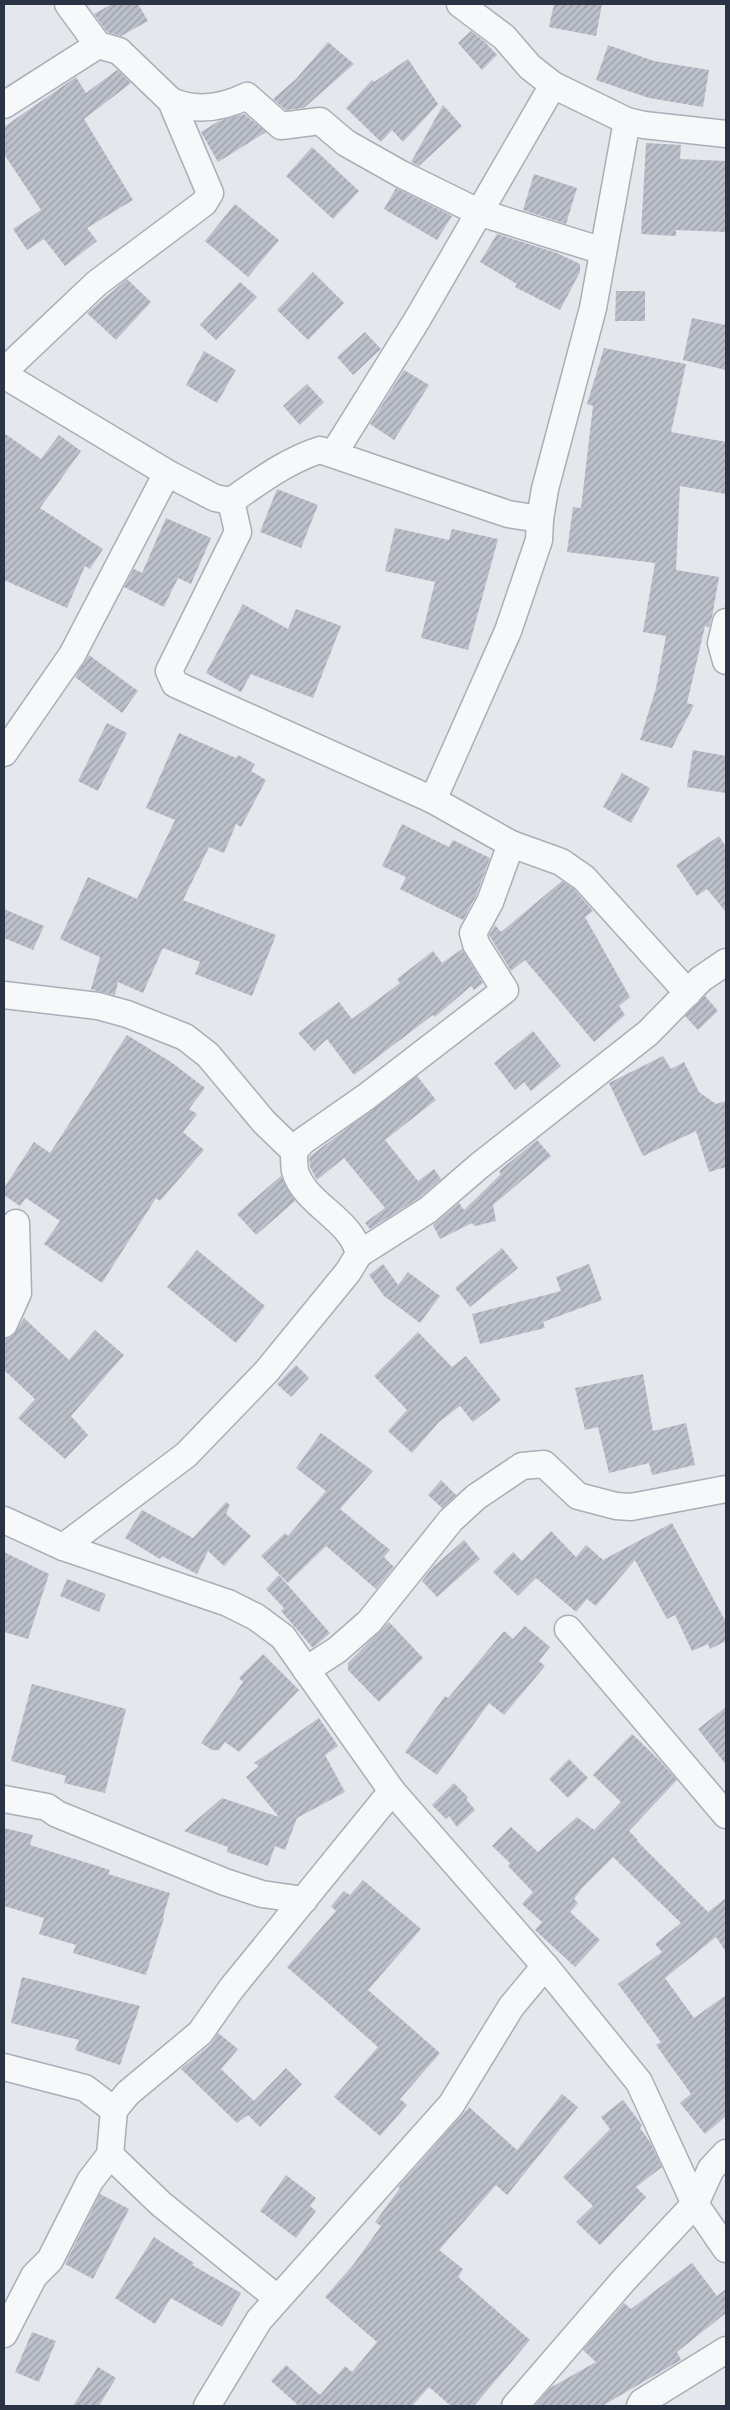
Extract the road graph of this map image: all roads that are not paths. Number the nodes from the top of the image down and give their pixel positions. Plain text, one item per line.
1 (68, 4) edge
2 (460, 4) edge
3 (98, 45) junction
4 (553, 84) junction
5 (171, 101) junction
6 (4, 105) edge
7 (627, 121) junction
8 (726, 134) edge
9 (478, 212) junction
10 (603, 251) junction
11 (4, 371) edge
12 (4, 375) edge
13 (334, 454) junction
14 (167, 473) junction
15 (231, 501) junction
16 (540, 520) junction
17 (726, 622) edge
18 (726, 661) edge
19 (4, 753) edge
20 (433, 800) junction
21 (511, 844) junction
22 (726, 962) edge
23 (688, 993) junction
24 (4, 995) edge
25 (294, 1152) junction
26 (16, 1223) dead end
27 (360, 1254) junction
28 (4, 1324) edge
29 (726, 1490) edge
30 (4, 1520) edge
31 (63, 1547) junction
32 (568, 1629) dead end
33 (306, 1670) junction
34 (392, 1791) junction
35 (4, 1799) edge
36 (726, 1815) edge
37 (304, 1900) junction
38 (544, 1966) junction
39 (4, 2067) edge
40 (114, 2110) junction
41 (726, 2153) edge
42 (110, 2155) junction
43 (695, 2204) junction
44 (726, 2249) edge
45 (278, 2298) junction
46 (4, 2334) edge
47 (726, 2350) edge
48 (207, 2406) edge
49 (515, 2406) edge
50 (640, 2406) edge

1 - 3 street
2 - 4 street
3 - 5 street
3 - 6 street
4 - 7 street
4 - 9 street
5 - 9 street
5 - 11 street
7 - 8 street
7 - 10 street
9 - 10 street
9 - 13 street
10 - 16 street
12 - 14 street
13 - 15 street
13 - 16 street
14 - 15 street
14 - 19 street
15 - 20 street
16 - 20 street
17 - 18 street
20 - 21 street
21 - 23 street
21 - 25 street
22 - 23 street
23 - 27 street
24 - 25 street
25 - 27 street
26 - 28 street
27 - 31 street
29 - 33 street
30 - 31 street
31 - 33 street
32 - 36 street
33 - 34 street
34 - 37 street
34 - 38 street
35 - 37 street
37 - 40 street
38 - 43 street
38 - 45 street
39 - 40 street
40 - 42 street
41 - 43 street
42 - 45 street
42 - 46 street
43 - 44 street
43 - 49 street
45 - 48 street
47 - 50 street

